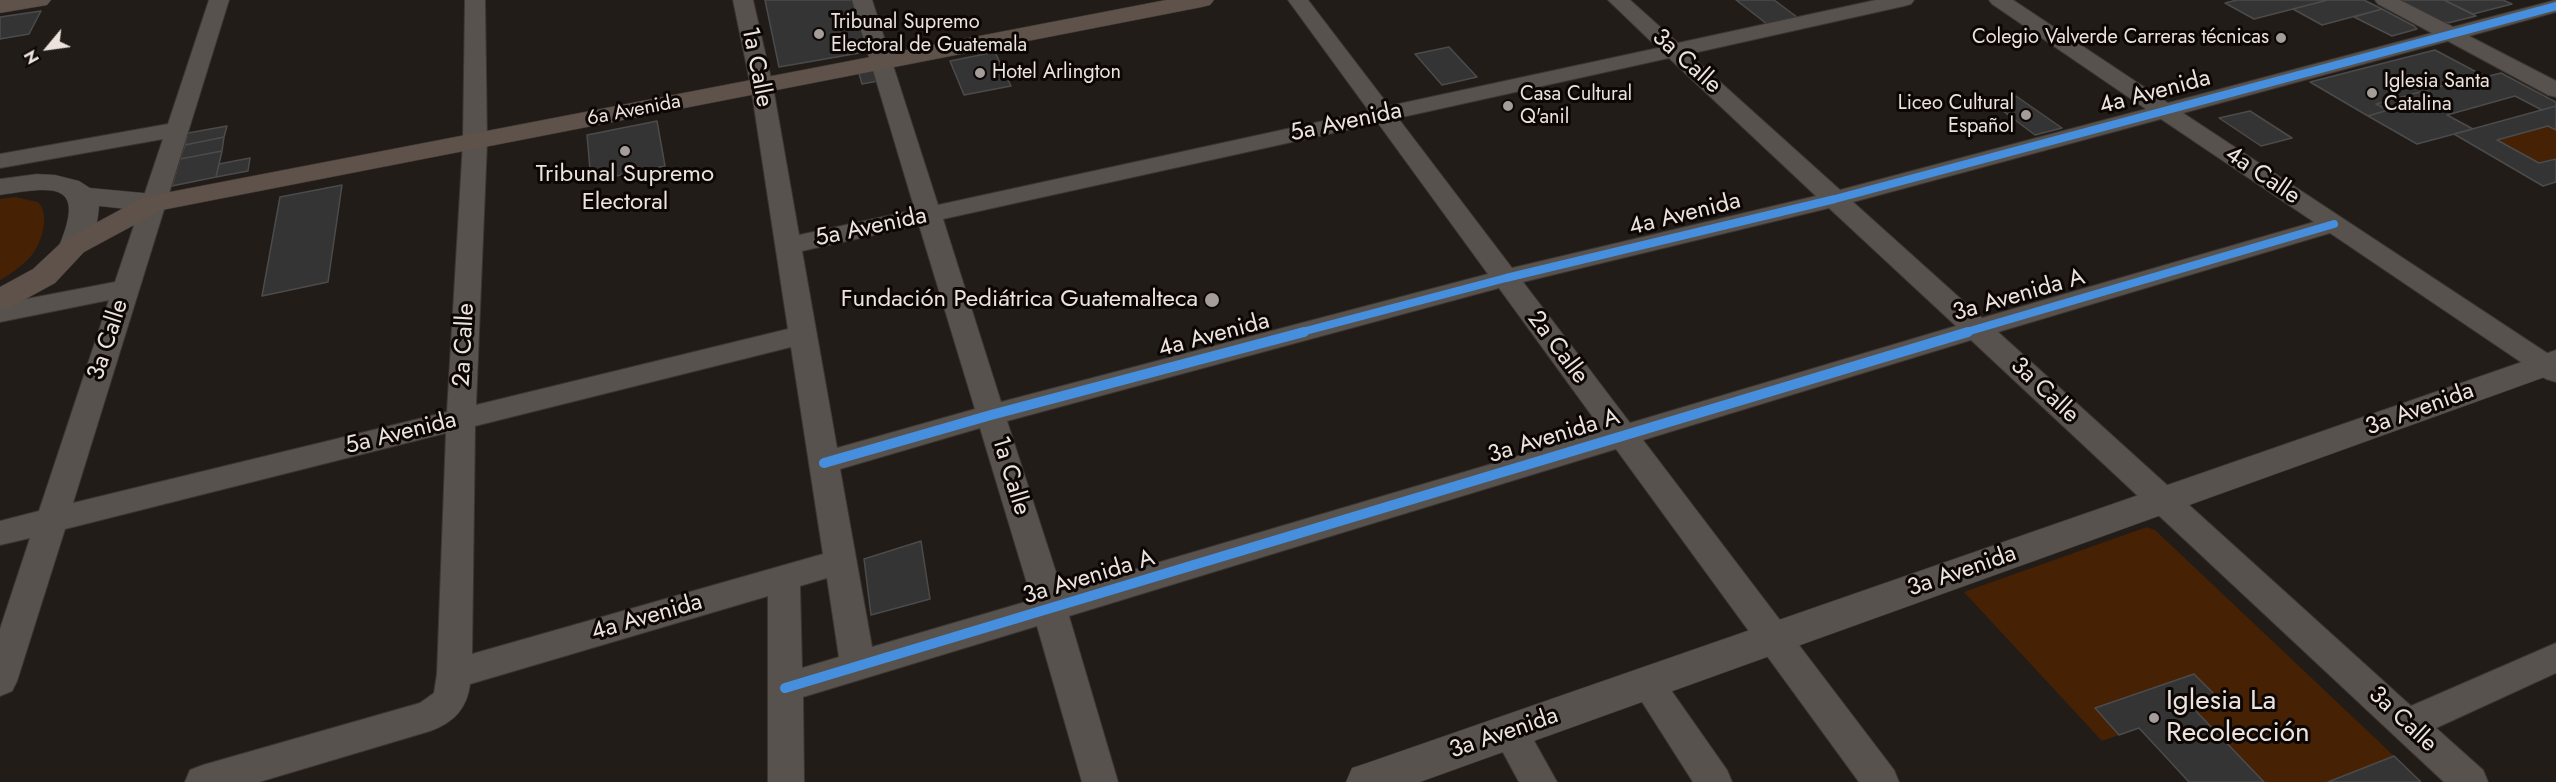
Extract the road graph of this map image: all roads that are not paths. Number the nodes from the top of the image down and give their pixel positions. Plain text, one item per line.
1 (39, 0) edge
2 (219, 0) edge
3 (476, 0) edge
4 (743, 0) edge
5 (862, 0) edge
6 (1202, 0) edge
7 (1298, 0) edge
8 (1618, 0) edge
9 (1904, 0) edge
10 (1999, 0) edge
11 (2385, 0) edge
12 (0, 6) edge
13 (2556, 6) edge
14 (2449, 34) junction
15 (1676, 52) junction
16 (883, 62) junction
17 (762, 87) junction
18 (2556, 90) edge
19 (2164, 111) junction
20 (1384, 115) junction
21 (178, 129) junction
22 (475, 142) junction
23 (0, 162) edge
24 (0, 187) edge
25 (81, 196) junction
26 (1835, 199) junction
27 (154, 203) junction
28 (928, 215) junction
29 (2334, 224) junction
30 (74, 246) junction
31 (788, 246) junction
32 (1506, 279) junction
33 (126, 288) junction
34 (0, 300) edge
35 (0, 313) edge
36 (1977, 329) junction
37 (802, 335) junction
38 (2552, 366) edge
39 (991, 415) junction
40 (461, 420) junction
41 (1624, 437) junction
42 (824, 463) junction
43 (2164, 501) junction
44 (52, 520) junction
45 (0, 533) edge
46 (840, 562) junction
47 (784, 578) junction
48 (1052, 609) junction
49 (1774, 639) junction
50 (2556, 657) edge
51 (858, 667) junction
52 (454, 674) junction
53 (0, 681) edge
54 (1647, 683) junction
55 (785, 688) junction
56 (2407, 724) junction
57 (1510, 732) junction
58 (203, 782) edge
59 (786, 782) edge
60 (1100, 782) edge
61 (1367, 782) edge
62 (1539, 782) edge
63 (1714, 782) edge
64 (1881, 782) edge
65 (2470, 782) edge

1 - 12 main road
2 - 21 street, 3a Calle
3 - 22 street, 2a Calle
4 - 17 street, 1a Calle
5 - 16 street, 1a Calle
6 - 16 main road, 6a Avenida
7 - 20 street, 2a Calle
8 - 15 street, 3a Calle
9 - 15 street, 5a Avenida
10 - 19 street, 4a Calle
11 - 14 street
13 - 14 street, 4a Avenida
14 - 18 street
14 - 19 street, 4a Avenida
15 - 20 street, 5a Avenida
15 - 26 street, 3a Calle
16 - 17 main road, 6a Avenida
16 - 28 street, 1a Calle
17 - 22 main road, 6a Avenida
17 - 31 street, 1a Calle
19 - 26 street, 4a Avenida
19 - 29 street, 4a Calle
20 - 28 street, 5a Avenida
20 - 32 street, 2a Calle
21 - 23 street
21 - 27 street, 3a Calle
22 - 27 main road, 6a Avenida
22 - 40 street, 2a Calle
24 - 25 street
25 - 27 street
25 - 30 street, 6a Avenida
26 - 32 street, 4a Avenida
26 - 36 street, 3a Calle
27 - 30 main road, 6a Avenida
27 - 33 street, 3a Calle
28 - 31 street, 5a Avenida
28 - 39 street, 1a Calle
29 - 36 street, 3a Avenida A
29 - 38 street, 4a Calle
30 - 34 main road, 6a Avenida
31 - 37 street, 1a Calle
32 - 39 street, 4a Avenida
32 - 41 street, 2a Calle
33 - 35 street
33 - 44 street, 3a Calle
36 - 41 street, 3a Avenida A
36 - 43 street, 3a Calle
37 - 40 street, 5a Avenida
37 - 42 street, 1a Calle
38 - 43 street, 3a Avenida
39 - 42 street, 4a Avenida
39 - 48 street, 1a Calle
40 - 44 street, 5a Avenida
40 - 52 street, 2a Calle
41 - 48 street, 3a Avenida A
41 - 49 street, 2a Calle
42 - 46 street, 1a Calle
43 - 49 street, 3a Avenida
43 - 56 street, 3a Calle
44 - 45 street, 5a Avenida
44 - 53 street, 3a Calle
46 - 47 street, 4a Avenida
46 - 51 street, 1a Calle
47 - 52 street, 4a Avenida
47 - 55 street
48 - 51 street, 3a Avenida A
48 - 60 street, 1a Calle
49 - 54 street, 3a Avenida
49 - 64 street, 2a Calle
50 - 56 street
51 - 55 street, 3a Avenida A
52 - 58 street, 2a Calle
54 - 57 street, 3a Avenida
54 - 63 street
55 - 59 street
56 - 65 street, 3a Calle
57 - 61 street, 3a Avenida
57 - 62 street

